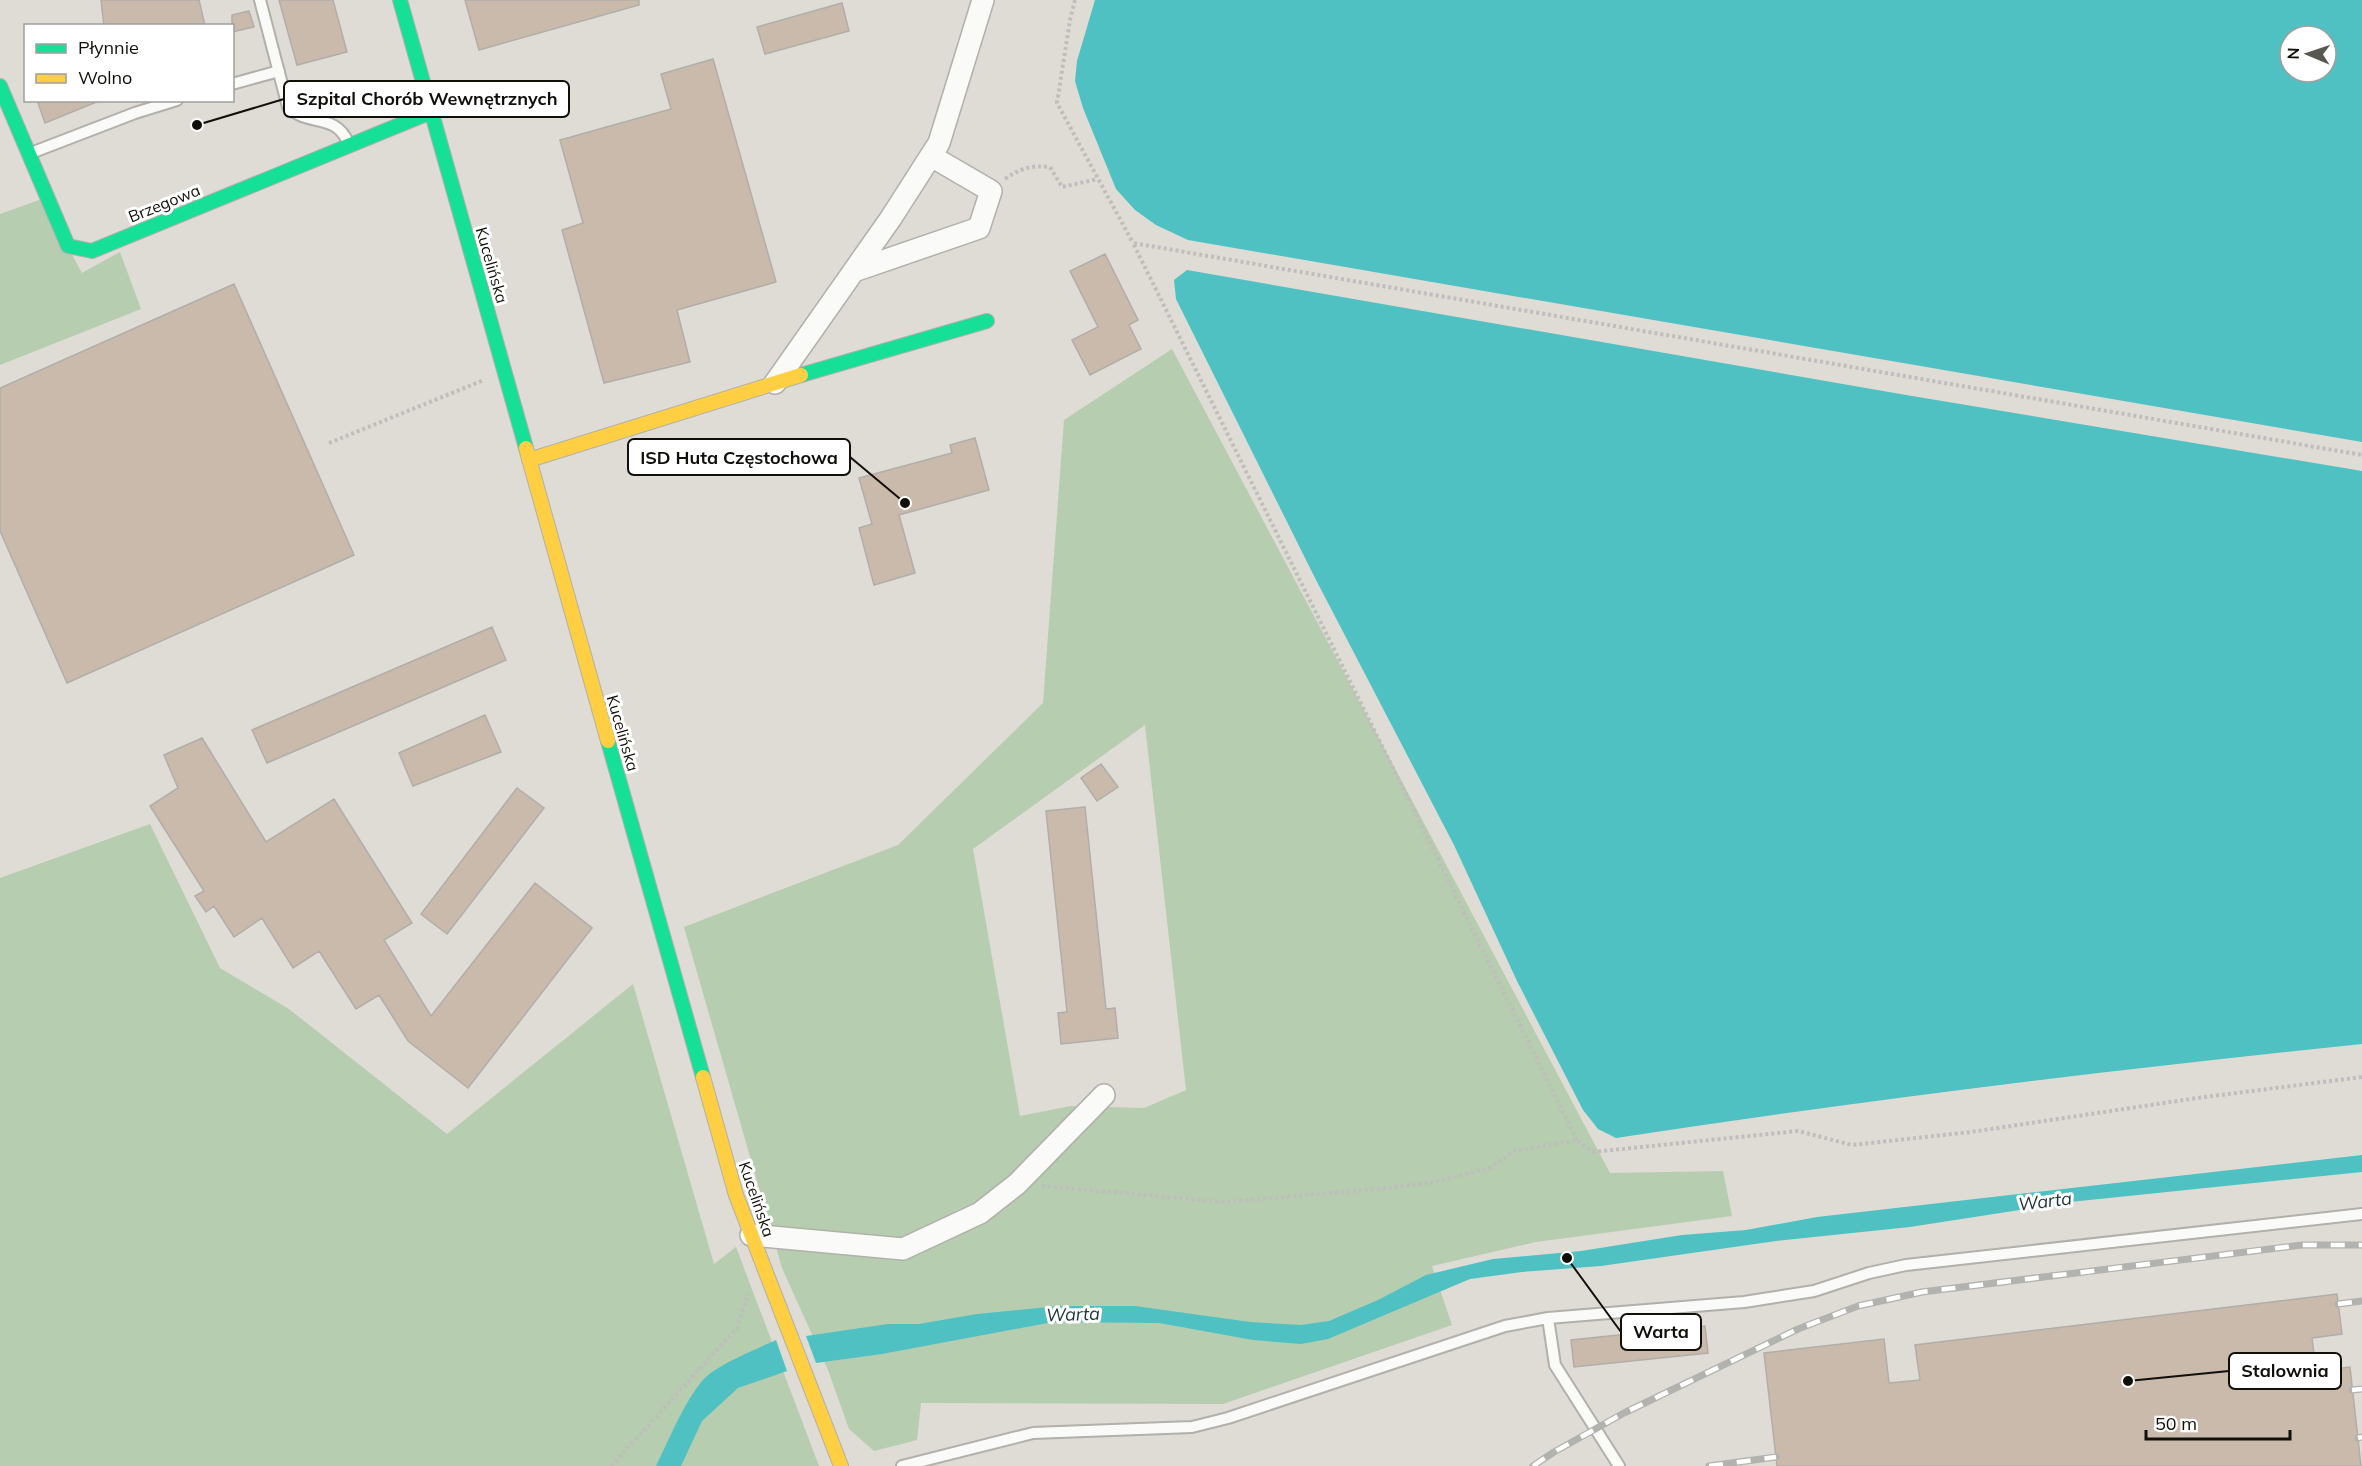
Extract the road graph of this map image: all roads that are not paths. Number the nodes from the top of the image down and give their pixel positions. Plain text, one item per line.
1 (260, 0) edge
2 (400, 0) edge
3 (983, 0) edge
4 (279, 71) junction
5 (234, 83) edge
6 (0, 86) edge
7 (171, 102) edge
8 (432, 112) junction
9 (350, 145) junction
10 (29, 154) junction
11 (931, 156) junction
12 (854, 271) junction
13 (987, 321) dead end
14 (776, 383) junction
15 (529, 460) junction
16 (1104, 1095) dead end
17 (2362, 1214) edge
18 (751, 1235) junction
19 (1548, 1318) junction
20 (841, 1466) edge
21 (902, 1466) edge
22 (1619, 1466) edge

1 - 4 lane
2 - 8 street, Kucelińska
3 - 11 street
4 - 5 lane
4 - 9 lane
6 - 10 street, Brzegowa
7 - 10 lane
8 - 9 street, Brzegowa
8 - 15 street, Kucelińska
9 - 10 street, Brzegowa
11 - 12 street
11 - 12 street
12 - 14 street
13 - 14 street
14 - 15 street
15 - 18 street, Kucelińska
16 - 18 street
17 - 19 lane
18 - 20 street, Kucelińska
19 - 21 lane
19 - 22 lane

